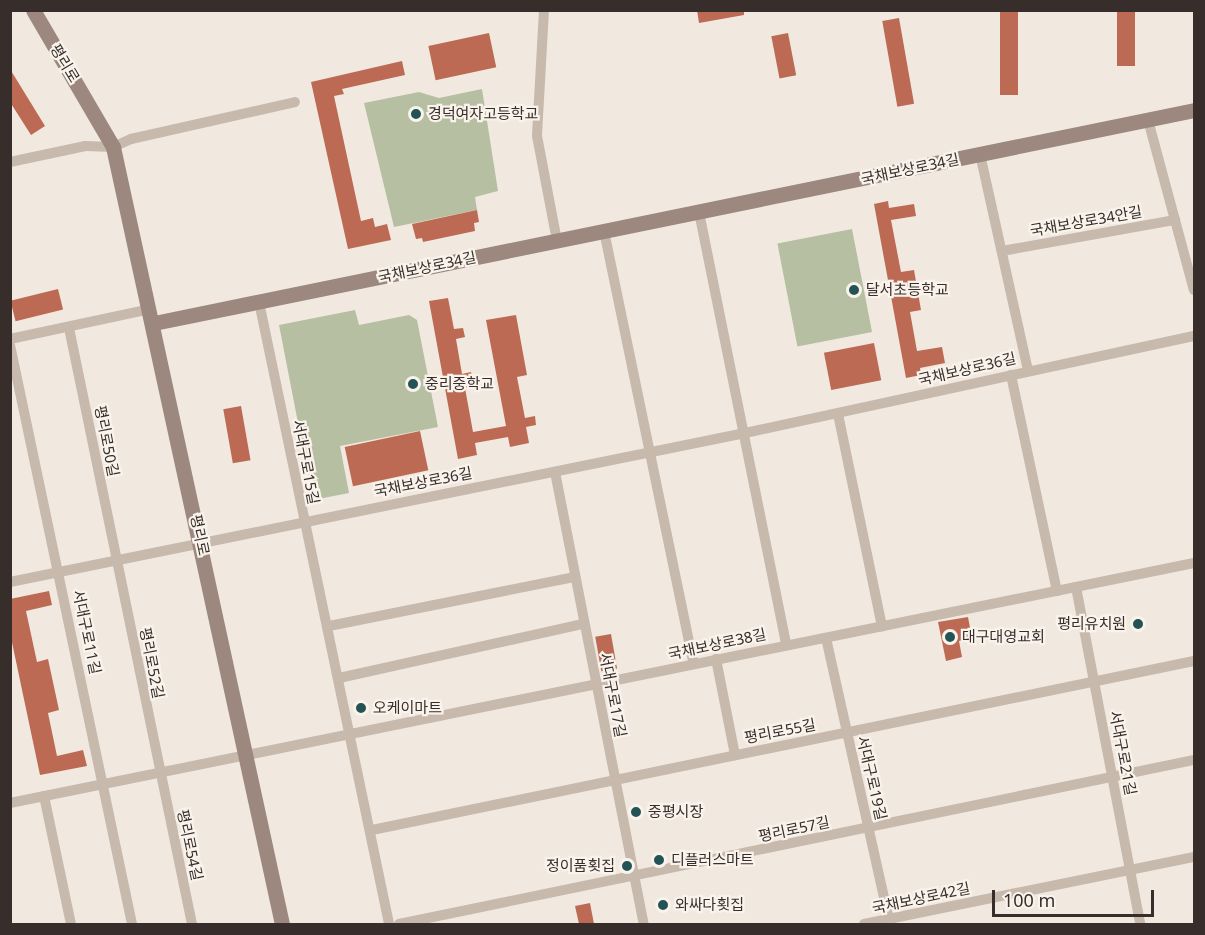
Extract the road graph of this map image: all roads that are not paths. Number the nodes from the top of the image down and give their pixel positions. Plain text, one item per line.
1 (33, 10) edge
2 (544, 10) edge
3 (295, 102) dead end
4 (1194, 111) edge
5 (1148, 120) junction
6 (114, 147) junction
7 (980, 154) junction
8 (10, 162) edge
9 (699, 212) junction
10 (1175, 220) junction
11 (604, 231) junction
12 (557, 241) junction
13 (1002, 251) junction
14 (1194, 290) edge
15 (259, 302) junction
16 (152, 316) junction
17 (69, 328) junction
18 (1194, 336) edge
19 (10, 339) edge
20 (10, 345) edge
21 (1028, 371) junction
22 (1011, 375) junction
23 (838, 414) junction
24 (746, 433) junction
25 (651, 452) junction
26 (555, 471) junction
27 (303, 521) junction
28 (201, 542) junction
29 (116, 560) junction
30 (1194, 563) edge
31 (59, 572) junction
32 (575, 577) junction
33 (10, 582) edge
34 (1076, 587) junction
35 (1057, 591) junction
36 (584, 624) junction
37 (329, 626) junction
38 (882, 627) junction
39 (826, 638) junction
40 (786, 645) junction
41 (716, 659) junction
42 (1194, 661) edge
43 (694, 664) junction
44 (339, 678) junction
45 (1094, 681) junction
46 (596, 684) junction
47 (847, 733) junction
48 (350, 735) junction
49 (735, 755) junction
50 (247, 757) junction
51 (1194, 760) edge
52 (158, 772) junction
53 (1112, 777) junction
54 (613, 778) junction
55 (103, 784) junction
56 (44, 796) junction
57 (10, 803) edge
58 (868, 829) junction
59 (372, 830) junction
60 (1194, 857) edge
61 (1130, 870) junction
62 (634, 877) junction
63 (890, 922) edge
64 (71, 924) edge
65 (132, 924) edge
66 (192, 924) edge
67 (282, 924) edge
68 (389, 924) edge
69 (399, 924) edge
70 (644, 924) edge
71 (864, 924) edge
72 (1140, 924) edge

1 - 6 main road, 평리로
2 - 12 street
3 - 6 street
4 - 5 main road, 국채보상로34길
5 - 7 main road, 국채보상로34길
5 - 10 street
6 - 8 street
6 - 16 main road, 평리로
7 - 9 main road, 국채보상로34길
7 - 13 street, 국채보상로34길
9 - 11 main road, 국채보상로34길
9 - 24 street
10 - 13 street, 국채보상로34안길
10 - 14 street
11 - 12 main road, 국채보상로34길
11 - 25 street
12 - 15 main road, 국채보상로34길
13 - 21 street, 국채보상로34길
15 - 16 main road, 국채보상로34길
15 - 27 street, 서대구로15길
16 - 17 street
16 - 28 main road, 평리로
17 - 19 street
17 - 29 street, 평리로50길
18 - 21 street, 국채보상로36길
20 - 31 street, 서대구로11길
21 - 22 street, 국채보상로36길
22 - 23 street, 국채보상로36길
22 - 35 street
23 - 24 street, 국채보상로36길
23 - 38 street
24 - 25 street, 국채보상로36길
24 - 40 street
25 - 26 street, 국채보상로36길
25 - 43 street
26 - 27 street, 국채보상로36길
26 - 32 street, 서대구로17길
27 - 28 street, 국채보상로36길
27 - 37 street, 서대구로15길
28 - 29 street
28 - 50 main road, 평리로
29 - 31 street
29 - 52 street, 평리로52길
30 - 34 street, 국채보상로38길
31 - 33 street
31 - 55 street, 서대구로11길
32 - 36 street, 서대구로17길
32 - 37 street
34 - 35 street, 국채보상로38길
34 - 45 street, 서대구로21길
35 - 38 street, 국채보상로38길
36 - 44 street
36 - 46 street, 서대구로17길
37 - 44 street, 서대구로15길
38 - 39 street, 국채보상로38길
39 - 40 street, 국채보상로38길
39 - 47 street, 서대구로19길
40 - 41 street, 국채보상로38길
41 - 43 street, 국채보상로38길
41 - 49 street
42 - 45 street, 평리로55길
43 - 46 street, 국채보상로38길
44 - 48 street, 서대구로15길
45 - 47 street, 평리로55길
45 - 53 street, 서대구로21길
46 - 48 street, 국채보상로38길
46 - 54 street, 서대구로17길
47 - 49 street, 평리로55길
47 - 58 street, 서대구로19길
48 - 50 street, 국채보상로38길
48 - 59 street, 서대구로15길
49 - 54 street, 평리로55길
50 - 52 street
50 - 67 main road, 평리로
51 - 53 street, 평리로57길
52 - 55 street
52 - 66 street, 평리로54길
53 - 58 street, 평리로57길
53 - 61 street, 서대구로21길
54 - 59 street, 평리로55길
54 - 62 street, 서대구로17길
55 - 56 street
55 - 65 street, 서대구로11길
56 - 57 street
56 - 64 street
58 - 62 street, 평리로57길
58 - 63 street, 서대구로19길
59 - 68 street, 서대구로15길
60 - 61 street, 국채보상로42길
61 - 63 street, 국채보상로42길
61 - 72 street, 서대구로21길
62 - 69 street, 평리로57길
62 - 70 street, 서대구로17길
63 - 71 street, 국채보상로42길

